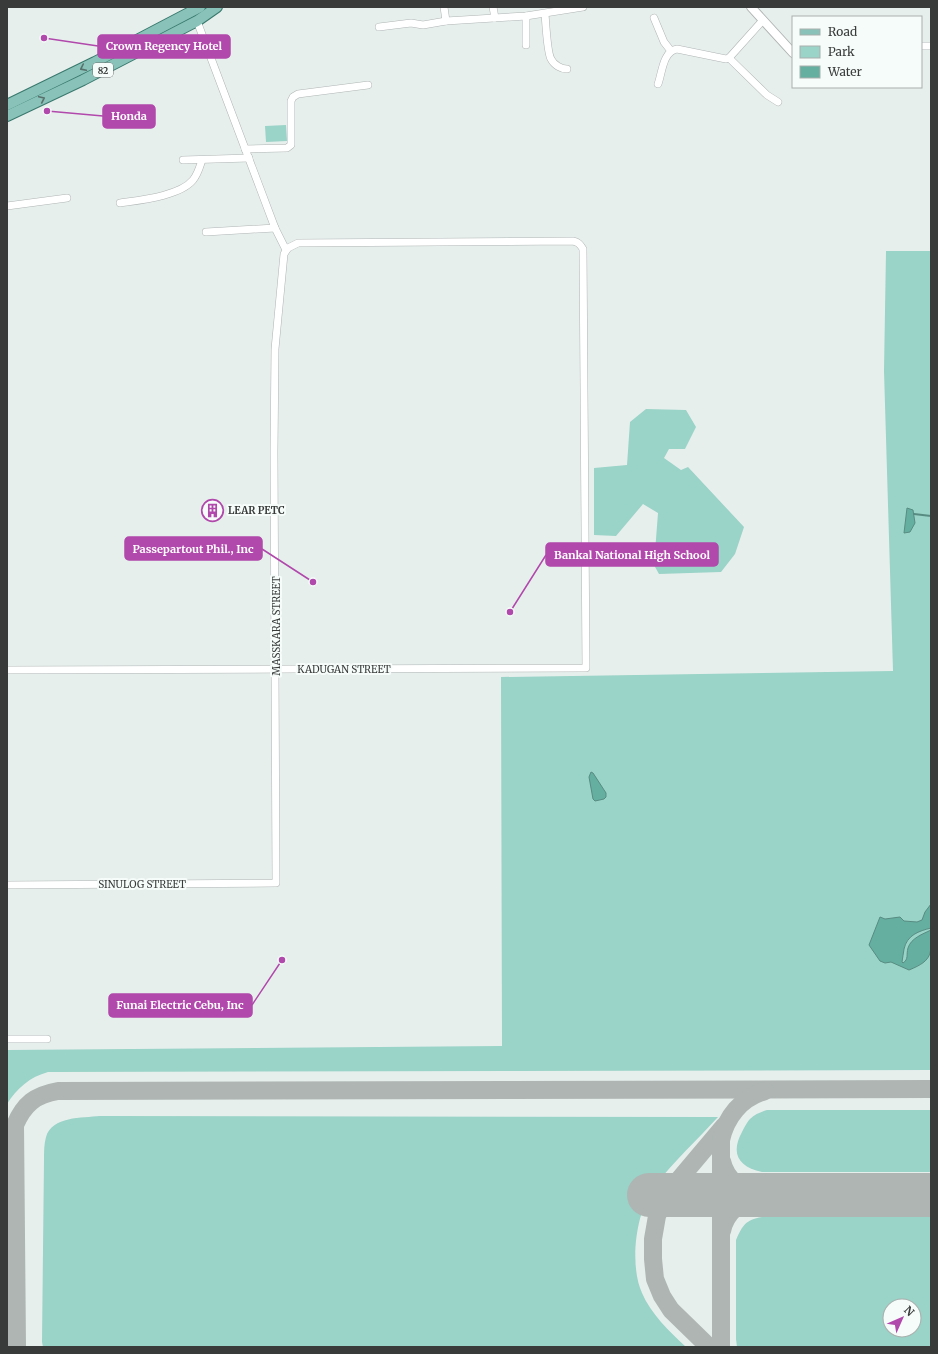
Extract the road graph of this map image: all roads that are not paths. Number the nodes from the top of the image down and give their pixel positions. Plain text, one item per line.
1 (217, 7) edge
2 (444, 7) edge
3 (493, 7) edge
4 (583, 7) edge
5 (751, 7) edge
6 (195, 12) edge
7 (545, 14) junction
8 (526, 16) junction
9 (495, 18) junction
10 (654, 18) dead end
11 (763, 20) junction
12 (446, 21) junction
13 (379, 27) dead end
14 (526, 45) dead end
15 (671, 51) junction
16 (792, 51) edge
17 (729, 58) junction
18 (567, 69) dead end
19 (658, 84) dead end
20 (368, 85) dead end
21 (778, 102) dead end
22 (7, 105) edge
23 (7, 116) edge
24 (245, 149) junction
25 (249, 158) junction
26 (183, 160) dead end
27 (202, 160) junction
28 (67, 198) dead end
29 (120, 203) dead end
30 (7, 206) edge
31 (276, 228) junction
32 (206, 232) dead end
33 (286, 250) junction
34 (276, 669) junction
35 (7, 670) edge
36 (276, 883) joint
37 (7, 885) edge
38 (7, 1039) edge
39 (47, 1039) dead end

1 - 6 main road, 82
2 - 12 street
3 - 9 street
4 - 7 street
5 - 11 street
6 -> 22 main road, 82
23 -> 6 main road, 82
6 - 24 street
7 - 8 street
7 - 18 street
8 - 9 street
8 - 14 street
9 - 12 street
10 - 15 street
11 - 16 street
11 - 17 street
12 - 13 street
15 - 17 street
15 - 19 street
17 - 21 street
20 - 24 street
24 - 25 street
25 - 27 street
25 - 31 street
26 - 27 street
27 - 29 street
28 - 30 street
31 - 32 street
31 - 33 street
33 - 34 street, MASSKARA STREET
33 - 34 street, KADUGAN STREET
34 - 35 street, KADUGAN STREET
34 - 36 street, MASSKARA STREET
36 - 37 street, SINULOG STREET
38 - 39 street

